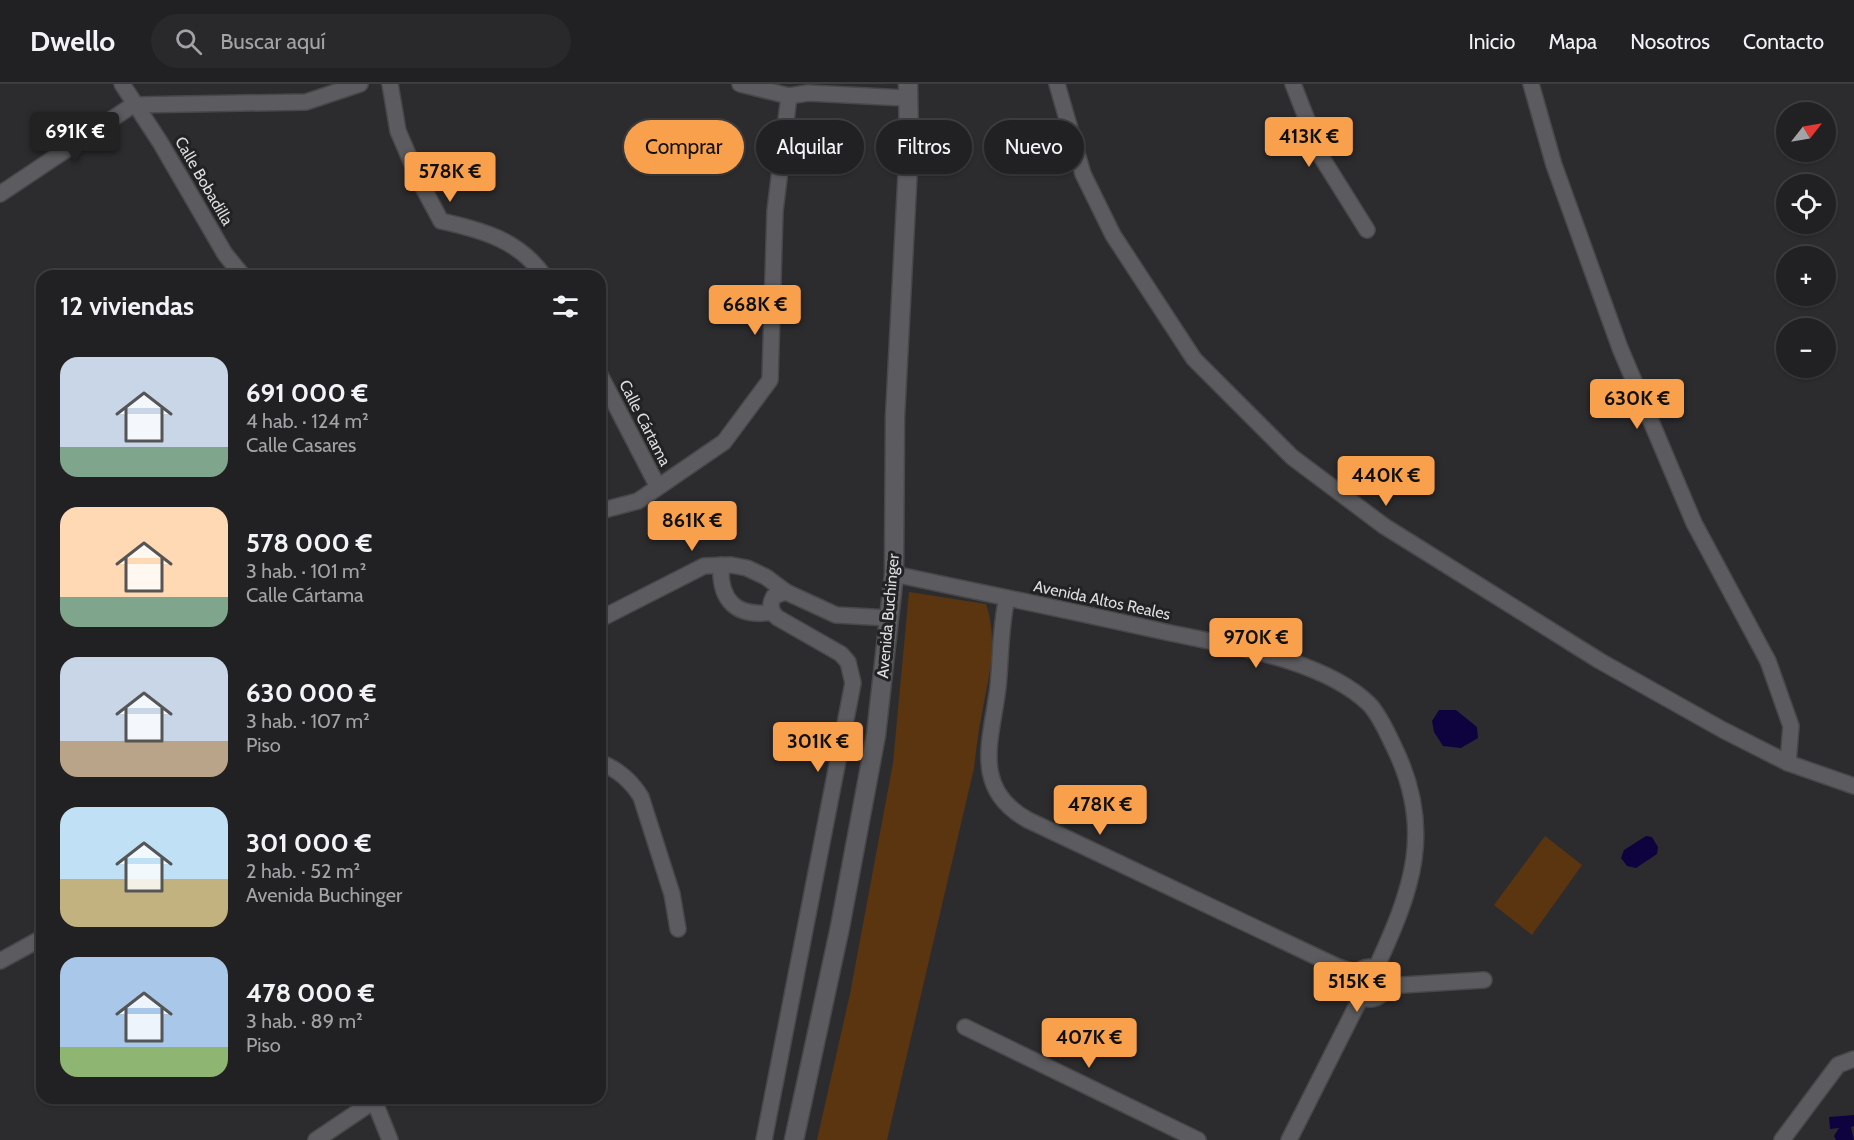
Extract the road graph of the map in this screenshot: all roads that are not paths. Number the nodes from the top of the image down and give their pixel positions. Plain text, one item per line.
1 (122, 84) edge
2 (360, 84) edge
3 (390, 84) edge
4 (740, 84) edge
5 (1057, 84) edge
6 (1293, 84) edge
7 (1531, 84) edge
8 (908, 87) edge
9 (789, 96) junction
10 (133, 105) junction
11 (0, 194) edge
12 (1367, 230) dead end
13 (238, 270) edge
14 (540, 270) edge
15 (606, 387) edge
16 (658, 487) junction
17 (606, 509) edge
18 (721, 565) junction
19 (894, 574) junction
20 (786, 592) junction
21 (1007, 598) junction
22 (772, 612) junction
23 (606, 616) edge
24 (889, 618) junction
25 (1788, 763) junction
26 (606, 766) edge
27 (1854, 786) edge
28 (678, 929) dead end
29 (36, 941) edge
30 (0, 961) edge
31 (1376, 968) junction
32 (1356, 973) junction
33 (1484, 980) dead end
34 (1386, 986) junction
35 (1361, 997) junction
36 (966, 1027) dead end
37 (1854, 1059) edge
38 (367, 1104) edge
39 (376, 1104) edge
40 (316, 1140) edge
41 (390, 1140) edge
42 (764, 1140) edge
43 (794, 1140) edge
44 (1198, 1140) edge
45 (1289, 1140) edge
46 (1782, 1140) edge

1 - 10 street, Calle Bobadilla
2 - 10 street
3 - 14 street
4 - 9 street
5 - 25 street
6 - 12 street
7 - 25 street
8 - 9 street
8 - 19 street, Avenida Buchinger
9 - 16 street
10 - 11 street
10 - 13 street, Calle Bobadilla
15 - 16 street, Calle Cártama
16 - 17 street
18 - 20 street
18 - 22 street
18 - 23 street
19 - 21 street, Avenida Altos Reales
19 - 24 street, Avenida Buchinger
20 - 22 street
20 - 24 street
21 - 31 street, Avenida Altos Reales
21 - 32 street
22 - 42 street
24 - 43 street, Avenida Buchinger
25 - 27 street
26 - 28 street
29 - 30 street
31 - 32 street
31 - 34 street
32 - 35 street
33 - 34 street
34 - 35 street
35 - 45 street
36 - 44 street
37 - 46 street
38 - 40 street
39 - 41 street

